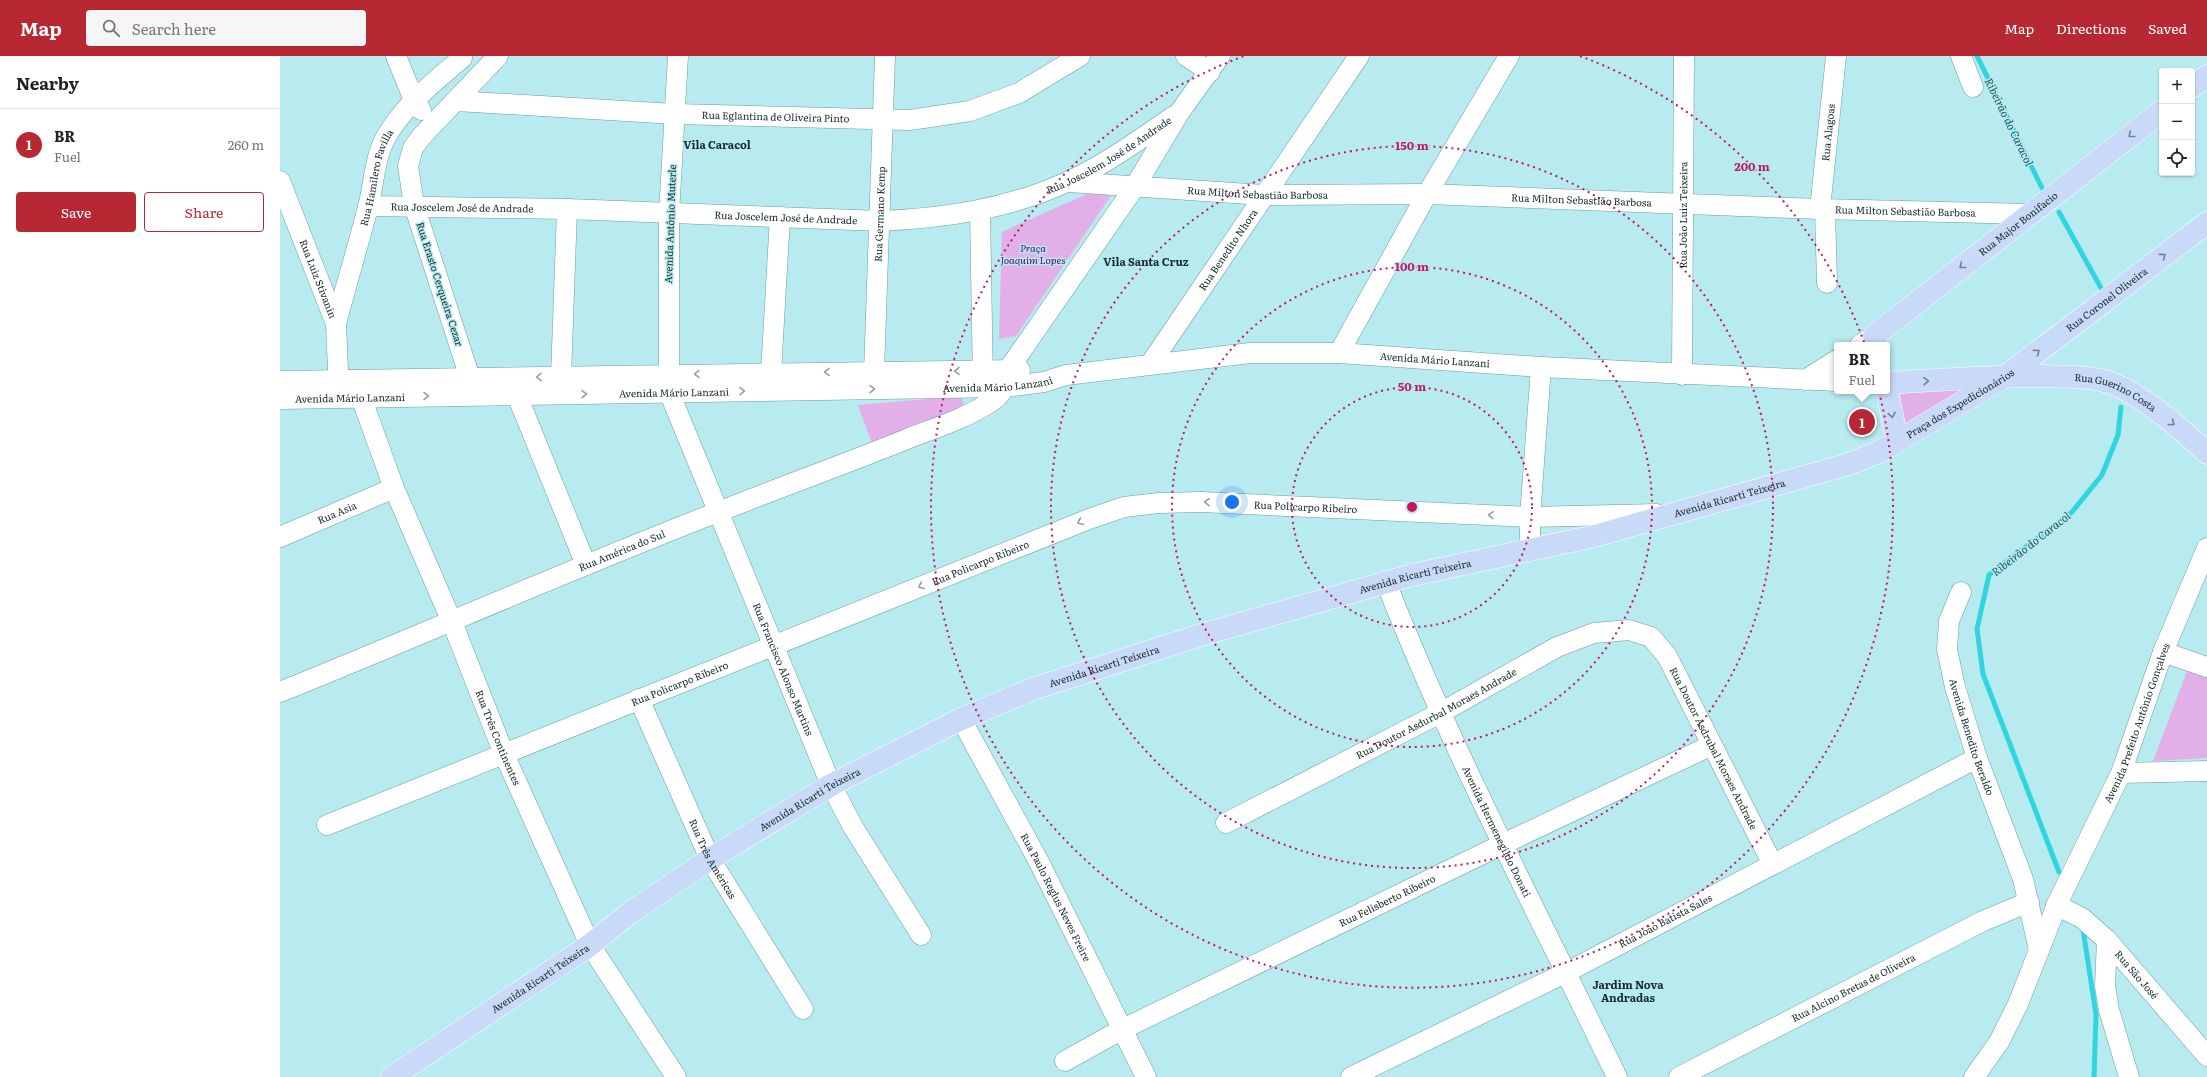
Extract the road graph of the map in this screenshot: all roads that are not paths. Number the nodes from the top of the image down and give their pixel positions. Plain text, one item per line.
1 (396, 56) edge
2 (498, 56) edge
3 (678, 56) edge
4 (885, 56) edge
5 (1080, 56) edge
6 (1186, 56) edge
7 (1359, 56) edge
8 (1509, 56) edge
9 (1684, 56) edge
10 (1836, 56) edge
11 (1961, 56) edge
12 (462, 58) dead end
13 (1215, 64) edge
14 (2207, 76) edge
15 (2195, 85) edge
16 (1973, 87) dead end
17 (414, 100) junction
18 (457, 101) junction
19 (1179, 113) junction
20 (2159, 113) edge
21 (675, 114) junction
22 (883, 121) junction
23 (432, 125) junction
24 (376, 165) junction
25 (408, 166) junction
26 (280, 181) edge
27 (1068, 182) junction
28 (1134, 188) junction
29 (1427, 194) junction
30 (1264, 195) junction
31 (1682, 203) junction
32 (414, 205) junction
33 (368, 206) junction
34 (568, 209) junction
35 (1822, 209) junction
36 (980, 211) junction
37 (669, 214) junction
38 (2030, 214) junction
39 (780, 217) junction
40 (881, 221) junction
41 (2207, 223) edge
42 (1827, 283) dead end
43 (336, 324) junction
44 (1870, 342) edge
45 (1339, 352) junction
46 (1834, 362) edge
47 (1151, 363) junction
48 (1541, 368) junction
49 (874, 372) junction
50 (771, 373) junction
51 (1682, 375) junction
52 (561, 376) junction
53 (2006, 376) junction
54 (470, 378) junction
55 (1007, 378) junction
56 (983, 379) junction
57 (1806, 380) junction
58 (280, 381) edge
59 (1834, 381) edge
60 (1890, 383) edge
61 (668, 384) junction
62 (513, 386) junction
63 (348, 388) junction
64 (1888, 394) edge
65 (280, 399) edge
66 (966, 415) junction
67 (1897, 441) junction
68 (2207, 453) edge
69 (394, 488) junction
70 (718, 512) junction
71 (1673, 514) junction
72 (1530, 517) junction
73 (280, 537) edge
74 (2207, 548) edge
75 (1530, 551) junction
76 (586, 565) junction
77 (1386, 582) junction
78 (1961, 592) dead end
79 (452, 622) junction
80 (1651, 637) joint
81 (773, 646) junction
82 (2163, 652) junction
83 (2207, 667) edge
84 (280, 692) edge
85 (639, 699) junction
86 (1442, 712) junction
87 (961, 719) junction
88 (1712, 745) junction
89 (504, 754) junction
90 (1977, 758) junction
91 (2207, 771) edge
92 (2121, 773) junction
93 (832, 785) junction
94 (1226, 823) dead end
95 (327, 825) dead end
96 (1503, 844) junction
97 (710, 859) junction
98 (1772, 863) junction
99 (2028, 902) junction
100 (2056, 907) junction
101 (921, 935) dead end
102 (2107, 940) junction
103 (590, 945) junction
104 (2039, 950) junction
105 (1567, 972) junction
106 (803, 1009) dead end
107 (1122, 1030) junction
108 (2207, 1056) edge
109 (1065, 1061) dead end
110 (392, 1077) edge
111 (676, 1077) edge
112 (1146, 1077) edge
113 (1351, 1077) edge
114 (1617, 1077) edge
115 (1679, 1077) edge
116 (1974, 1077) edge
117 (2129, 1077) edge

1 - 17 street
2 - 18 street, Rua Erasto Cerqueira Cezar
3 - 21 street, Avenida Antônio Muterle
4 - 22 street, Rua Germano Kemp
5 - 22 street, Rua Eglantina de Oliveira Pinto
6 - 13 street
7 - 30 street, Rua Benedito Nhora
8 - 29 street
9 - 31 street, Rua João Luiz Teixeira
10 - 35 street, Rua Alagoas
11 - 16 street
12 - 17 street, Rua Hamilero Favilla
13 - 19 street
14 - 15 main road
17 - 23 street
17 - 24 street, Rua Hamilero Favilla
18 - 21 street, Rua Eglantina de Oliveira Pinto
18 - 23 street, Rua Erasto Cerqueira Cezar
19 - 27 street, Rua Joscelem José de Andrade
19 - 28 street
20 -> 38 main road, Rua Major Bonifacio
21 - 22 street, Rua Eglantina de Oliveira Pinto
21 - 37 street, Avenida Antônio Muterle
22 - 40 street, Rua Germano Kemp
23 - 25 street, Rua Erasto Cerqueira Cezar
24 - 25 street
24 - 33 street, Rua Hamilero Favilla
25 - 32 street, Rua Erasto Cerqueira Cezar
26 - 43 street, Rua Luiz Stivanin
27 - 28 street, Rua Milton Sebastião Barbosa
27 - 36 street, Rua Joscelem José de Andrade
28 - 30 street, Rua Milton Sebastião Barbosa
28 - 55 street
29 - 30 street, Rua Milton Sebastião Barbosa
29 - 31 street, Rua Milton Sebastião Barbosa
29 - 45 street
30 - 47 street, Rua Benedito Nhora
31 - 35 street, Rua Milton Sebastião Barbosa
31 - 51 street, Rua João Luiz Teixeira
32 - 33 street, Rua Joscelem José de Andrade
32 - 34 street, Rua Joscelem José de Andrade
32 - 54 street, Rua Erasto Cerqueira Cezar
33 - 43 street, Rua Hamilero Favilla
34 - 37 street, Rua Joscelem José de Andrade
34 - 52 street
35 - 38 street, Rua Milton Sebastião Barbosa
35 - 42 street, Rua Alagoas
36 - 40 street, Rua Joscelem José de Andrade
36 - 56 street
37 - 39 street, Rua Joscelem José de Andrade
37 - 61 street, Avenida Antônio Muterle
38 -> 44 main road, Rua Major Bonifacio
39 - 40 street, Rua Joscelem José de Andrade
39 - 50 street
40 - 49 street, Rua Germano Kemp
53 -> 41 main road, Rua Coronel Oliveira
43 - 63 street, Rua Luiz Stivanin
45 - 47 street, Avenida Mário Lanzani
45 - 48 street, Avenida Mário Lanzani
46 - 57 street
47 - 55 street, Avenida Mário Lanzani
48 - 51 street, Avenida Mário Lanzani
48 - 72 street
49 -> 50 street, Avenida Mário Lanzani
56 -> 49 street, Avenida Mário Lanzani
50 -> 61 street, Avenida Mário Lanzani
51 - 57 street, Avenida Mário Lanzani
52 - 61 street, Avenida Mário Lanzani
52 -> 62 street, Avenida Mário Lanzani
60 -> 53 main road, Praça dos Expedicionários
53 - 67 main road, Praça dos Expedicionários
53 -> 68 main road, Rua Guerino Costa
54 - 62 street, Avenida Mário Lanzani
54 - 63 street, Avenida Mário Lanzani
55 - 56 street, Avenida Mário Lanzani
55 - 66 street, Rua América do Sul
61 -> 56 street, Avenida Mário Lanzani
56 - 66 street
57 - 59 street, Avenida Mário Lanzani
58 - 63 street, Avenida Mário Lanzani
62 -> 61 street, Avenida Mário Lanzani
61 - 70 street, Rua Francisco Alonso Martins
63 -> 62 street, Avenida Mário Lanzani
62 - 76 street
63 - 65 street, Avenida Mário Lanzani
63 - 69 street, Rua Três Continentes
64 -> 67 main road, Praça dos Expedicionários
66 - 70 street, Rua América do Sul
67 - 71 main road, Avenida Ricarti Teixeira
69 - 73 street, Rua Asia
69 - 79 street, Rua Três Continentes
70 - 76 street, Rua América do Sul
70 - 81 street, Rua Francisco Alonso Martins
71 - 72 street, Rua Policarpo Ribeiro
71 - 75 main road, Avenida Ricarti Teixeira
72 - 75 street
72 -> 81 street, Rua Policarpo Ribeiro
74 - 82 street, Avenida Prefeito Antônio Gonçalves
75 - 77 main road, Avenida Ricarti Teixeira
76 - 79 street, Rua América do Sul
77 - 86 street, Avenida Hermenegildo Donati
77 - 87 main road, Avenida Ricarti Teixeira
78 - 90 street, Avenida Benedito Beraldo
79 - 84 street, Rua América do Sul
79 - 89 street, Rua Três Continentes
80 - 86 street, Rua Doutor Asdurbal Moraes Andrade
80 - 88 street, Rua Doutor Asdrubal Moraes Andrade
81 - 85 street, Rua Policarpo Ribeiro
81 - 93 street, Rua Francisco Alonso Martins
82 - 83 street
82 - 92 street, Avenida Prefeito Antônio Gonçalves
85 - 89 street, Rua Policarpo Ribeiro
85 - 97 street, Rua Três Américas
86 - 94 street, Rua Doutor Asdurbal Moraes Andrade
86 - 96 street, Avenida Hermenegildo Donati
87 - 93 main road, Avenida Ricarti Teixeira
87 - 107 street, Rua Paulo Reglus Neves Freire
88 - 96 street, Rua Felisberto Ribeiro
88 - 98 street, Rua Doutor Asdrubal Moraes Andrade
89 - 95 street, Rua Policarpo Ribeiro
89 - 103 street, Rua Três Continentes
90 - 98 street, Rua João Batista Sales
90 - 99 street, Avenida Benedito Beraldo
91 - 92 street
92 - 100 street, Avenida Prefeito Antônio Gonçalves
93 - 97 main road, Avenida Ricarti Teixeira
93 - 101 street, Rua Francisco Alonso Martins
96 - 105 street, Avenida Hermenegildo Donati
96 - 107 street, Rua Felisberto Ribeiro
97 - 103 main road, Avenida Ricarti Teixeira
97 - 106 street, Rua Três Américas
98 - 105 street, Rua João Batista Sales
99 - 104 street, Avenida Benedito Beraldo
99 - 115 street, Rua Alcino Bretas de Oliveira
100 - 102 street, Rua São José
100 - 104 street, Avenida Prefeito Antônio Gonçalves
102 - 108 street, Rua São José
102 - 117 street
103 - 110 main road, Avenida Ricarti Teixeira
103 - 111 street, Rua Três Continentes
104 - 116 street, Avenida Prefeito Antônio Gonçalves
105 - 113 street, Rua João Batista Sales
105 - 114 street, Avenida Hermenegildo Donati
107 - 109 street, Rua Felisberto Ribeiro
107 - 112 street, Rua Paulo Reglus Neves Freire

